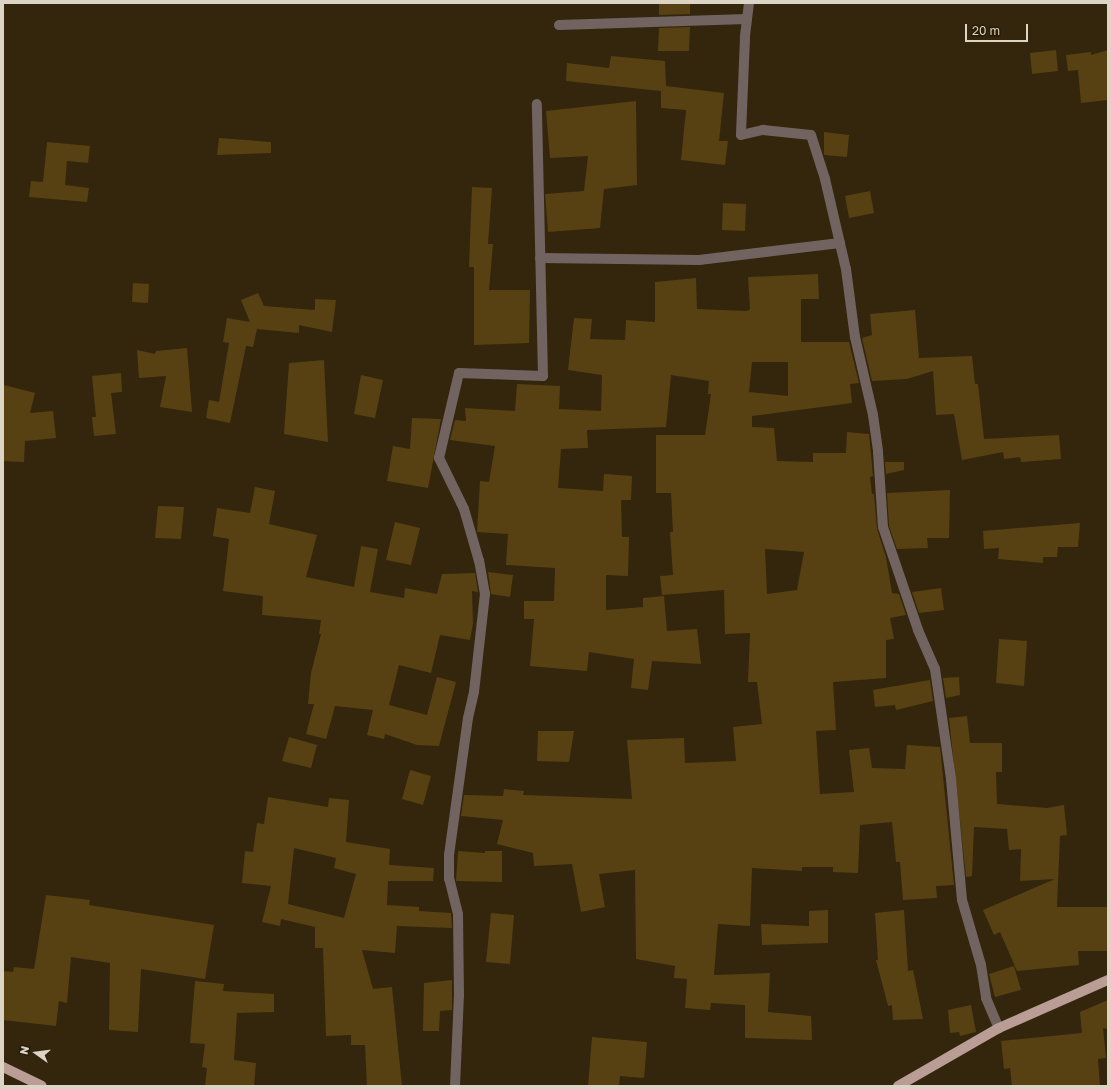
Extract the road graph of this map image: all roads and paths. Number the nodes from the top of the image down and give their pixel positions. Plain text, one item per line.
1 (749, 3) edge
2 (747, 19) junction
3 (559, 25) dead end
4 (537, 104) dead end
5 (840, 243) junction
6 (540, 258) junction
7 (1108, 980) edge
8 (999, 1028) junction
9 (3, 1067) edge
10 (42, 1086) edge
11 (455, 1086) edge
12 (898, 1086) edge

1 - 2 street
2 - 3 street
2 - 5 street
4 - 6 street
5 - 6 street
5 - 8 street
6 - 11 street
7 - 8 main road
8 - 12 main road
9 - 10 main road

